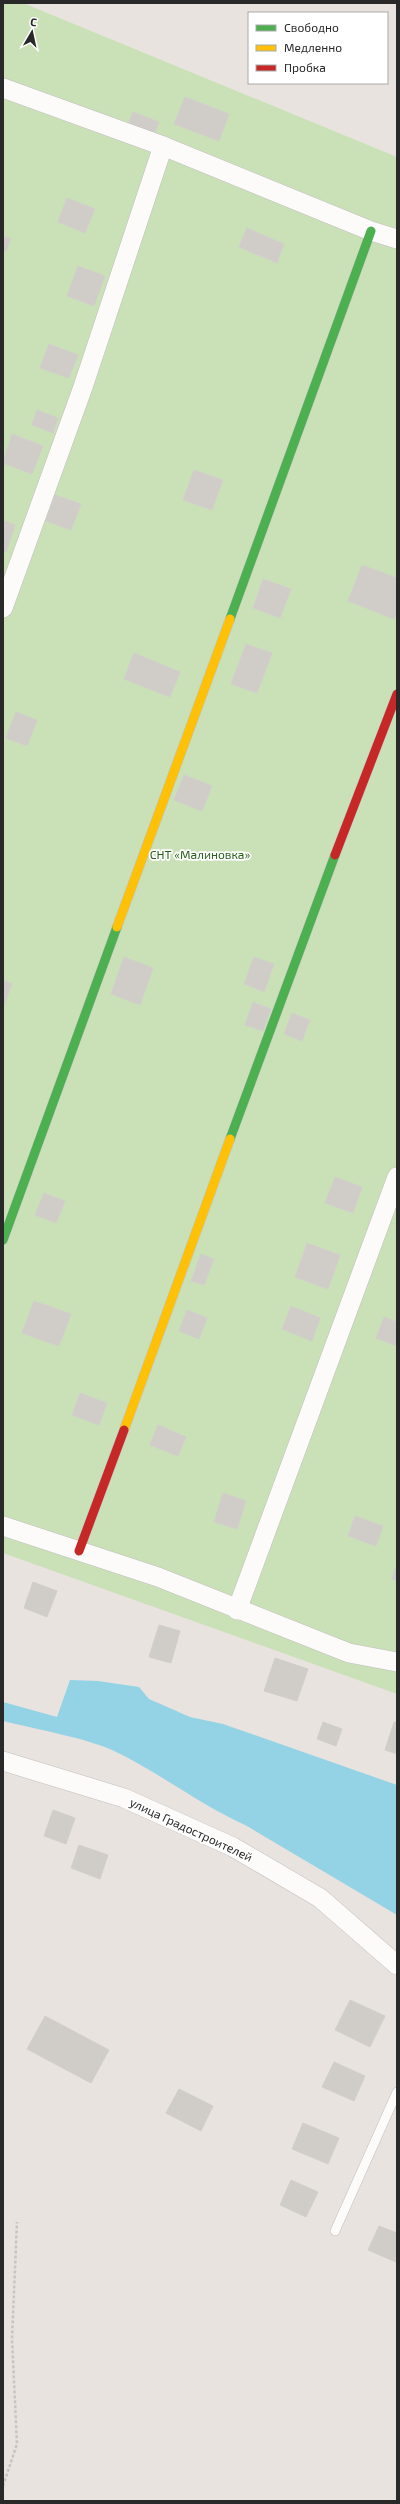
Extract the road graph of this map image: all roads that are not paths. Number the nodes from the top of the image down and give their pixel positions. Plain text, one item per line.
1 (3, 88) edge
2 (163, 146) junction
3 (371, 231) junction
4 (397, 239) edge
5 (3, 608) edge
6 (397, 694) edge
7 (397, 1177) edge
8 (3, 1240) edge
9 (3, 1526) edge
10 (79, 1552) junction
11 (237, 1610) junction
12 (397, 1662) edge
13 (3, 1761) edge
14 (397, 1965) edge
15 (397, 2092) edge
16 (335, 2231) dead end

1 - 2 street
2 - 3 street
2 - 5 street
3 - 4 street
3 - 8 street
6 - 10 street
7 - 11 street
9 - 10 street
10 - 11 street
11 - 12 street
13 - 14 street, улица Градостроителей
15 - 16 lane

